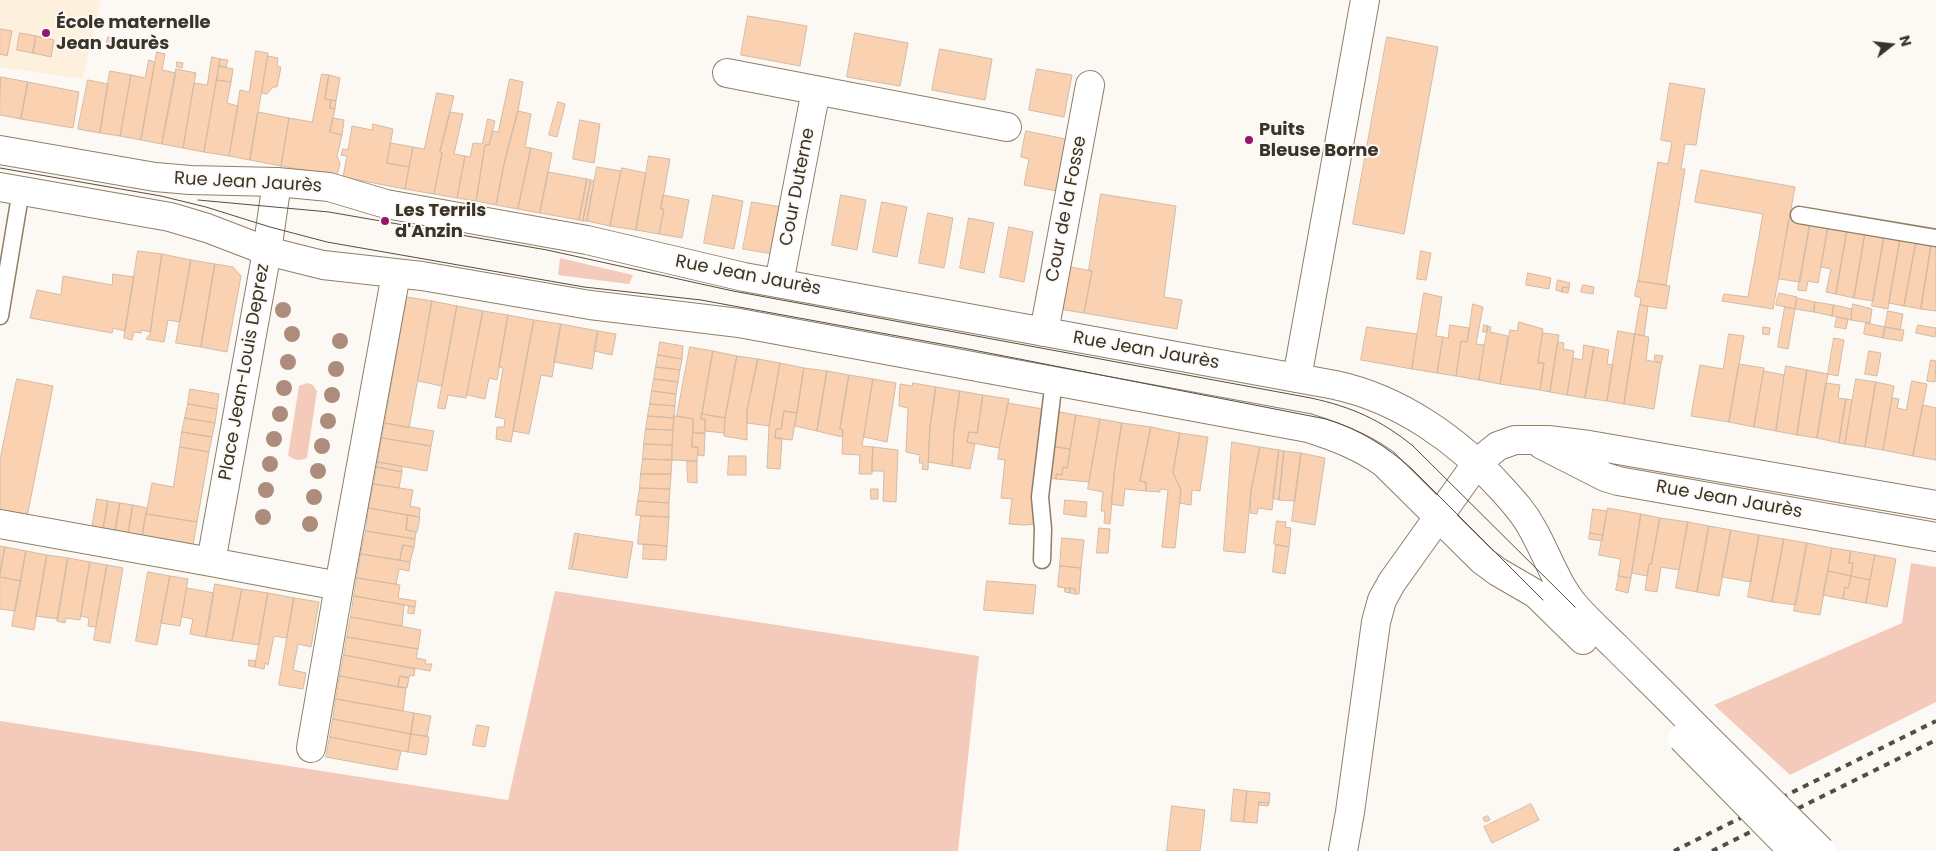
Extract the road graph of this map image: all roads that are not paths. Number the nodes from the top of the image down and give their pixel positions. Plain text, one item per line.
1 (1364, 0) edge
2 (727, 73) dead end
3 (1090, 85) dead end
4 (816, 90) junction
5 (1008, 127) dead end
6 (0, 150) edge
7 (277, 182) junction
8 (11, 188) edge
9 (1799, 215) dead end
10 (1936, 238) edge
11 (267, 252) junction
12 (396, 274) junction
13 (779, 283) junction
14 (0, 316) edge
15 (1044, 332) junction
16 (1297, 378) junction
17 (1054, 380) junction
18 (1530, 439) junction
19 (1477, 463) junction
20 (1936, 505) edge
21 (1440, 517) junction
22 (0, 524) edge
23 (1936, 537) edge
24 (1042, 560) dead end
25 (211, 562) junction
26 (339, 586) junction
27 (1691, 734) junction
28 (311, 748) dead end
29 (1343, 851) edge
30 (1793, 851) edge
31 (1821, 851) edge

1 - 16 main road
2 - 4 main road
3 - 15 main road, Cour de la Fosse
4 - 5 main road
4 - 13 main road, Cour Duterne
6 - 7 main road, Rue Jean Jaurès
7 - 11 main road, Place Jean-Louis Deprez
7 - 13 main road, Rue Jean Jaurès
8 - 11 main road
8 - 14 lane
9 - 10 lane
11 - 12 main road
11 - 25 main road, Place Jean-Louis Deprez
12 - 17 main road
12 - 26 main road
13 - 15 main road, Rue Jean Jaurès
15 - 16 main road, Rue Jean Jaurès
16 - 19 main road, Rue Jean Jaurès
17 - 21 main road
17 - 24 lane
18 - 19 main road, Rue Jean Jaurès
18 - 20 main road, Rue Jean Jaurès
18 - 23 main road, Rue Jean Jaurès
19 - 21 main road, Rue Jean Jaurès
19 - 27 main road, Rue Jean Jaurès
21 - 27 main road
21 - 29 main road, Rue Jean Jaurès
22 - 25 main road
25 - 26 main road
26 - 28 main road
27 - 30 main road, bridge
27 - 31 main road, bridge

